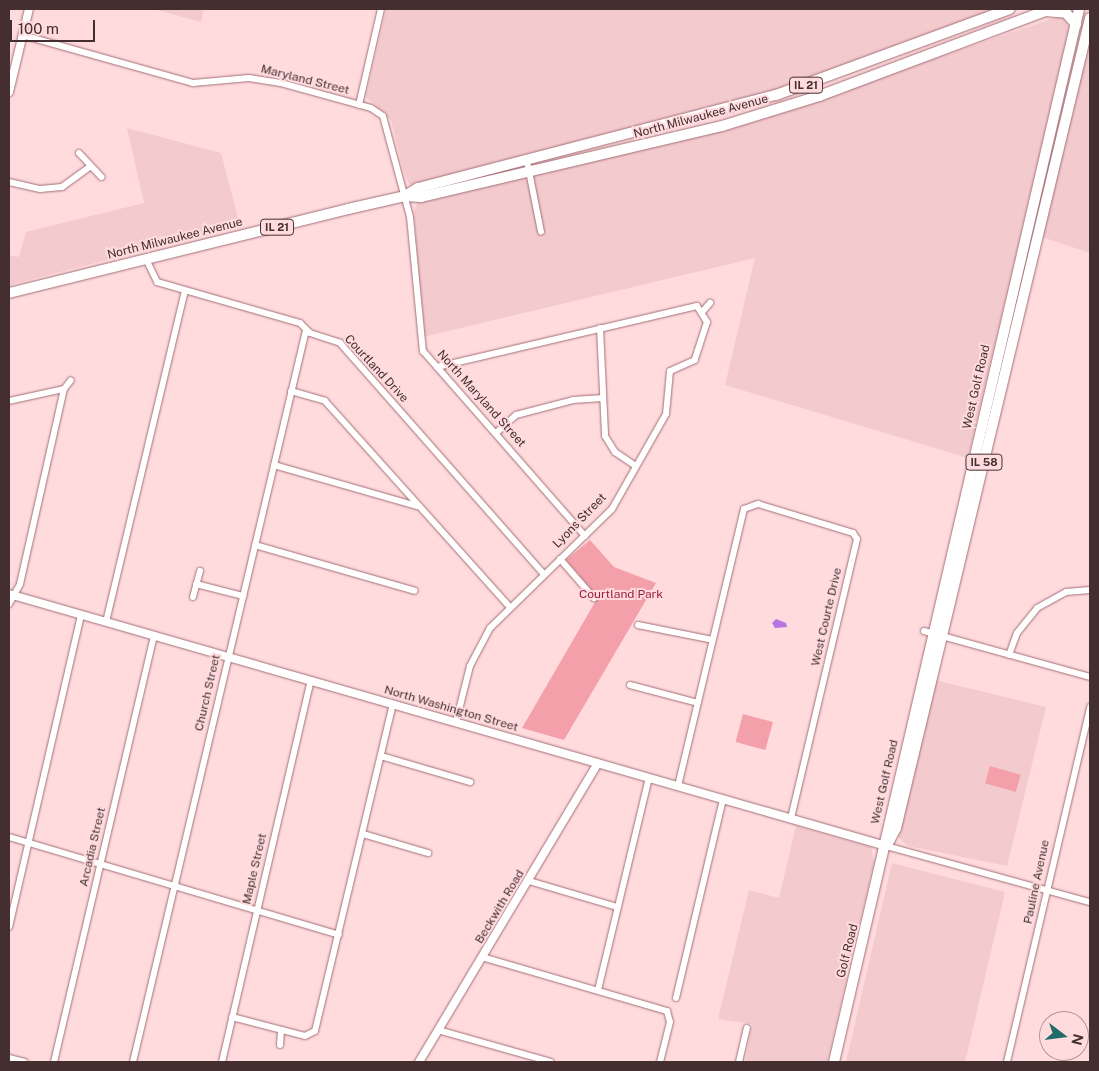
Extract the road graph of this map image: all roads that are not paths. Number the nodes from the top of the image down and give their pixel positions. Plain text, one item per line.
1 (29, 9) edge
2 (381, 9) edge
3 (1010, 9) edge
4 (1079, 9) edge
5 (1048, 10) edge
6 (1090, 18) edge
7 (1076, 24) junction
8 (22, 35) junction
9 (12, 60) edge
10 (9, 92) edge
11 (359, 105) junction
12 (79, 153) dead end
13 (90, 166) junction
14 (528, 166) junction
15 (100, 177) dead end
16 (9, 182) edge
17 (405, 196) junction
18 (541, 232) dead end
19 (146, 259) junction
20 (185, 291) junction
21 (9, 293) edge
22 (710, 303) dead end
23 (703, 311) junction
24 (600, 328) junction
25 (306, 330) junction
26 (437, 367) junction
27 (71, 380) dead end
28 (64, 389) junction
29 (291, 391) junction
30 (603, 398) junction
31 (9, 401) edge
32 (496, 433) junction
33 (274, 464) junction
34 (636, 466) junction
35 (417, 506) junction
36 (585, 536) junction
37 (255, 545) junction
38 (560, 559) junction
39 (200, 570) dead end
40 (544, 574) junction
41 (196, 584) junction
42 (1090, 590) edge
43 (415, 591) dead end
44 (11, 595) edge
45 (243, 596) junction
46 (193, 597) dead end
47 (594, 598) dead end
48 (9, 604) edge
49 (508, 605) junction
50 (81, 615) junction
51 (106, 622) junction
52 (638, 625) dead end
53 (933, 634) junction
54 (154, 636) junction
55 (713, 640) junction
56 (1009, 655) junction
57 (228, 657) junction
58 (1090, 677) edge
59 (312, 681) junction
60 (630, 685) dead end
61 (698, 703) junction
62 (393, 704) junction
63 (1090, 707) edge
64 (456, 722) junction
65 (381, 756) junction
66 (598, 763) junction
67 (649, 778) junction
68 (470, 782) dead end
69 (678, 786) junction
70 (723, 799) junction
71 (792, 819) junction
72 (362, 834) junction
73 (9, 837) edge
74 (28, 843) junction
75 (886, 846) junction
76 (428, 853) dead end
77 (101, 864) junction
78 (529, 881) junction
79 (174, 887) junction
80 (1046, 890) junction
81 (1090, 902) edge
82 (617, 907) junction
83 (256, 912) junction
84 (9, 927) edge
85 (339, 935) junction
86 (482, 957) junction
87 (598, 990) junction
88 (676, 998) dead end
89 (232, 1017) junction
90 (747, 1028) dead end
91 (281, 1030) junction
92 (438, 1030) junction
93 (280, 1045) dead end
94 (9, 1058) edge
95 (25, 1062) edge
96 (54, 1062) edge
97 (133, 1062) edge
98 (222, 1062) edge
99 (419, 1062) edge
100 (551, 1062) edge
101 (660, 1062) edge
102 (739, 1062) edge
103 (834, 1062) edge
104 (1007, 1062) edge

1 - 8 street
2 - 11 street
3 - 14 main road, North Milwaukee Avenue / IL 21
4 - 7 main road, West Golf Road / IL 58
5 - 7 main road
5 - 14 main road, North Milwaukee Avenue / IL 21
6 - 53 main road, West Golf Road / IL 58
7 - 53 main road, West Golf Road / IL 58
8 - 9 street
8 - 11 street, Maryland Street
9 - 10 street
11 - 17 street, Maryland Street
12 - 13 street
13 - 15 street
13 - 16 street
14 - 17 main road, North Milwaukee Avenue / IL 21
14 - 18 street
17 - 19 main road, North Milwaukee Avenue / IL 21
17 - 26 street, North Maryland Street
19 - 20 street, Courtland Drive
19 - 21 main road, North Milwaukee Avenue / IL 21
20 - 25 street, Courtland Drive
20 - 51 street
22 - 23 street
23 - 24 street
23 - 34 street, Lyons Street
24 - 26 street
24 - 30 street
25 - 29 street, Church Street
25 - 40 street, Courtland Drive
26 - 32 street, North Maryland Street
27 - 28 street
28 - 31 street
28 - 44 street
29 - 33 street, Church Street
29 - 35 street
30 - 32 street
30 - 34 street
32 - 36 street, North Maryland Street
33 - 35 street
33 - 37 street, Church Street
34 - 36 street, Lyons Street
35 - 49 street
36 - 38 street, Lyons Street
37 - 43 street
37 - 45 street, Church Street
38 - 40 street, Lyons Street
38 - 47 street
39 - 41 street
40 - 49 street, Lyons Street
41 - 45 street
41 - 46 street
42 - 56 street
44 - 48 street
44 - 50 street, North Washington Street
45 - 57 street, Church Street
49 - 64 street, Lyons Street
50 - 51 street, North Washington Street
50 - 74 street
51 - 54 street, North Washington Street
52 - 55 street
53 - 56 street
53 - 75 main road, West Golf Road / IL 58
54 - 57 street, North Washington Street
54 - 77 street, Arcadia Street
55 - 61 street
55 - 71 street, West Courte Drive
56 - 58 street
57 - 59 street, North Washington Street
57 - 79 street, Church Street
59 - 62 street, North Washington Street
59 - 83 street, Maple Street
60 - 61 street
61 - 69 street
62 - 64 street, North Washington Street
62 - 65 street
63 - 80 street, Pauline Avenue
64 - 66 street, North Washington Street
65 - 68 street
65 - 72 street
66 - 67 street, North Washington Street
66 - 78 street, Beckwith Road
67 - 69 street, North Washington Street
67 - 82 street
69 - 70 street, North Washington Street
70 - 71 street, North Washington Street
70 - 88 street
71 - 75 street, North Washington Street
72 - 76 street
72 - 85 street
73 - 74 street
74 - 77 street
74 - 84 street
75 - 80 street
75 - 103 main road, Golf Road / IL 58
77 - 79 street
77 - 96 street, Arcadia Street
78 - 82 street
78 - 86 street, Beckwith Road
79 - 83 street
79 - 97 street, Church Street
80 - 81 street
80 - 104 street, Pauline Avenue
82 - 87 street
83 - 85 street
83 - 89 street, Maple Street
85 - 91 street
86 - 87 street
86 - 92 street, Beckwith Road
87 - 101 street
89 - 91 street
89 - 98 street, Maple Street
90 - 102 street
91 - 93 street
92 - 99 street, Beckwith Road
92 - 100 street
94 - 95 street

